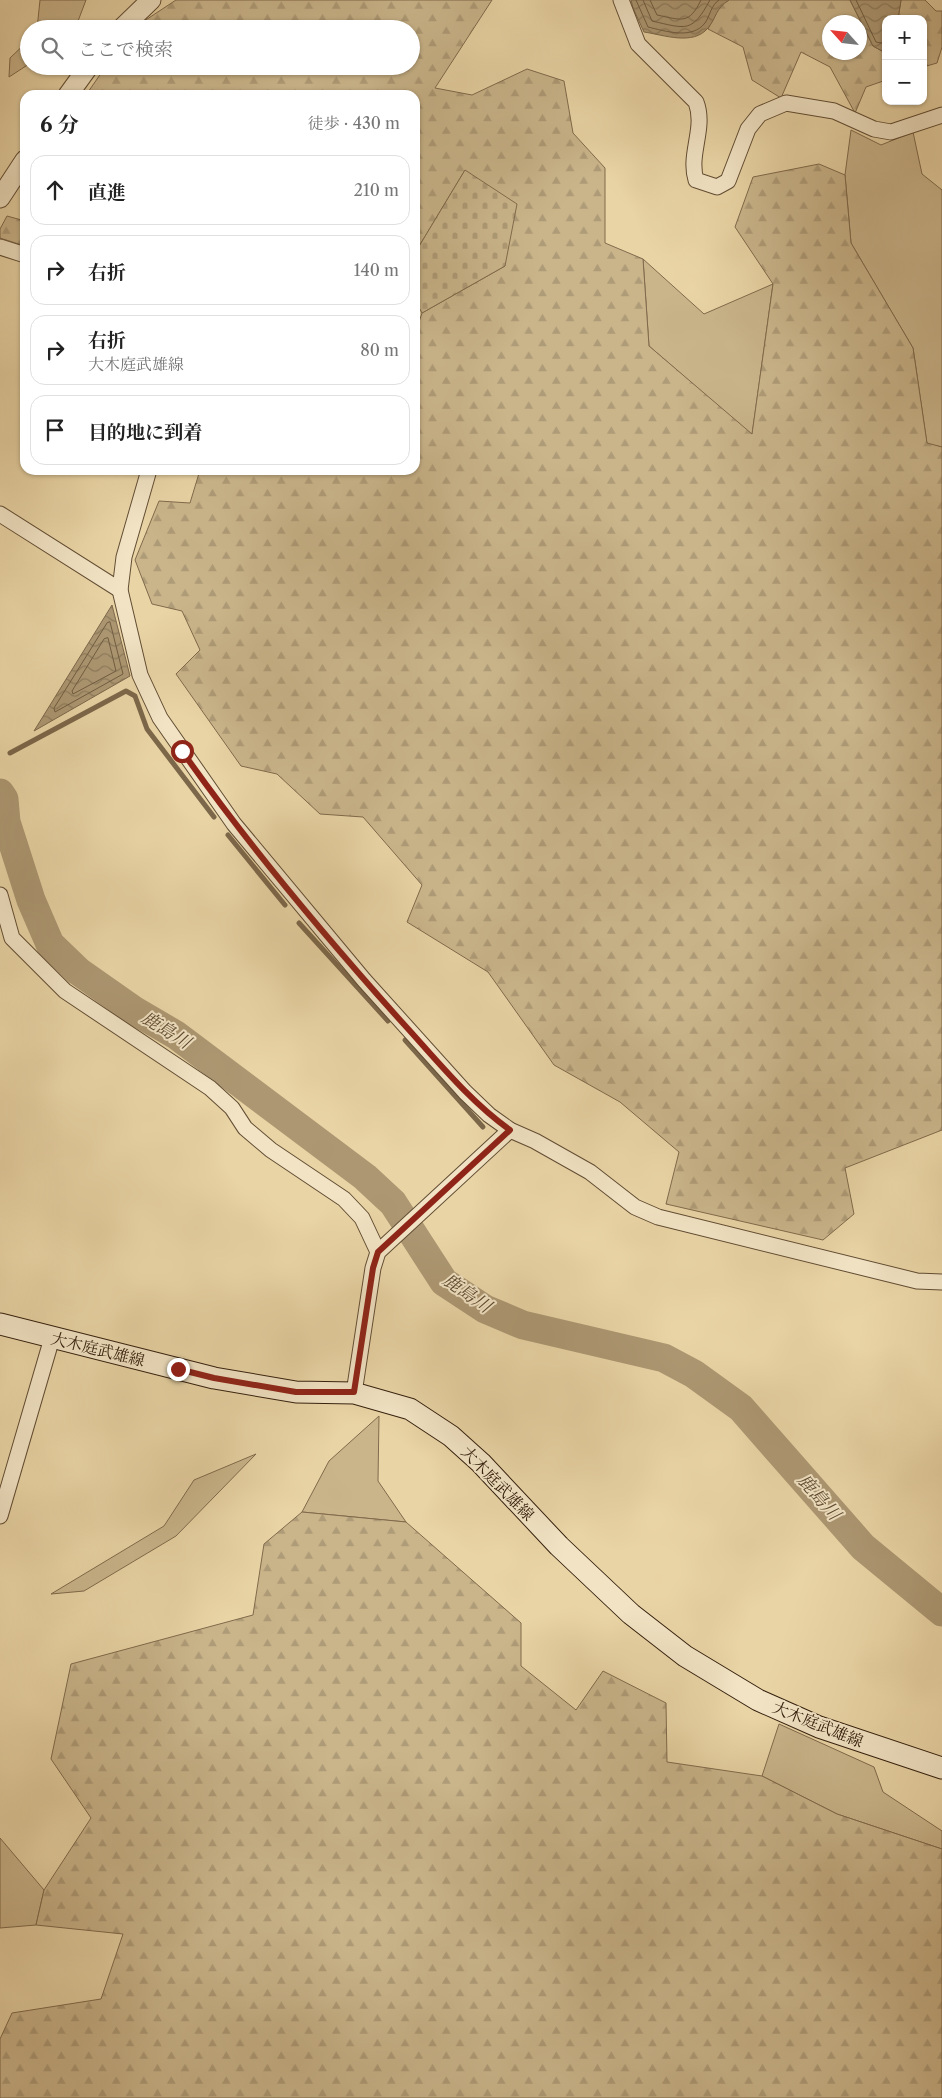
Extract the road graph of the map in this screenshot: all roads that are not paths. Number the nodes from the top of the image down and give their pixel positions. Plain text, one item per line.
1 (151, 0) edge
2 (621, 0) edge
3 (130, 20) edge
4 (83, 75) edge
5 (72, 90) edge
6 (942, 115) edge
7 (20, 168) edge
8 (0, 198) edge
9 (0, 247) edge
10 (20, 253) edge
11 (148, 475) edge
12 (0, 514) edge
13 (120, 590) junction
14 (0, 895) edge
15 (510, 1130) junction
16 (381, 1249) junction
17 (942, 1282) edge
18 (0, 1324) edge
19 (52, 1338) junction
20 (354, 1392) junction
21 (0, 1516) edge
22 (942, 1768) edge

1 - 3 street
2 - 6 street
4 - 5 street
7 - 8 street
9 - 10 street
11 - 13 street
12 - 13 street
13 - 15 street
14 - 16 street
15 - 16 street
15 - 17 street
16 - 20 street
18 - 19 main road, 大木庭武雄線
19 - 20 main road, 大木庭武雄線
19 - 21 street
20 - 22 main road, 大木庭武雄線

